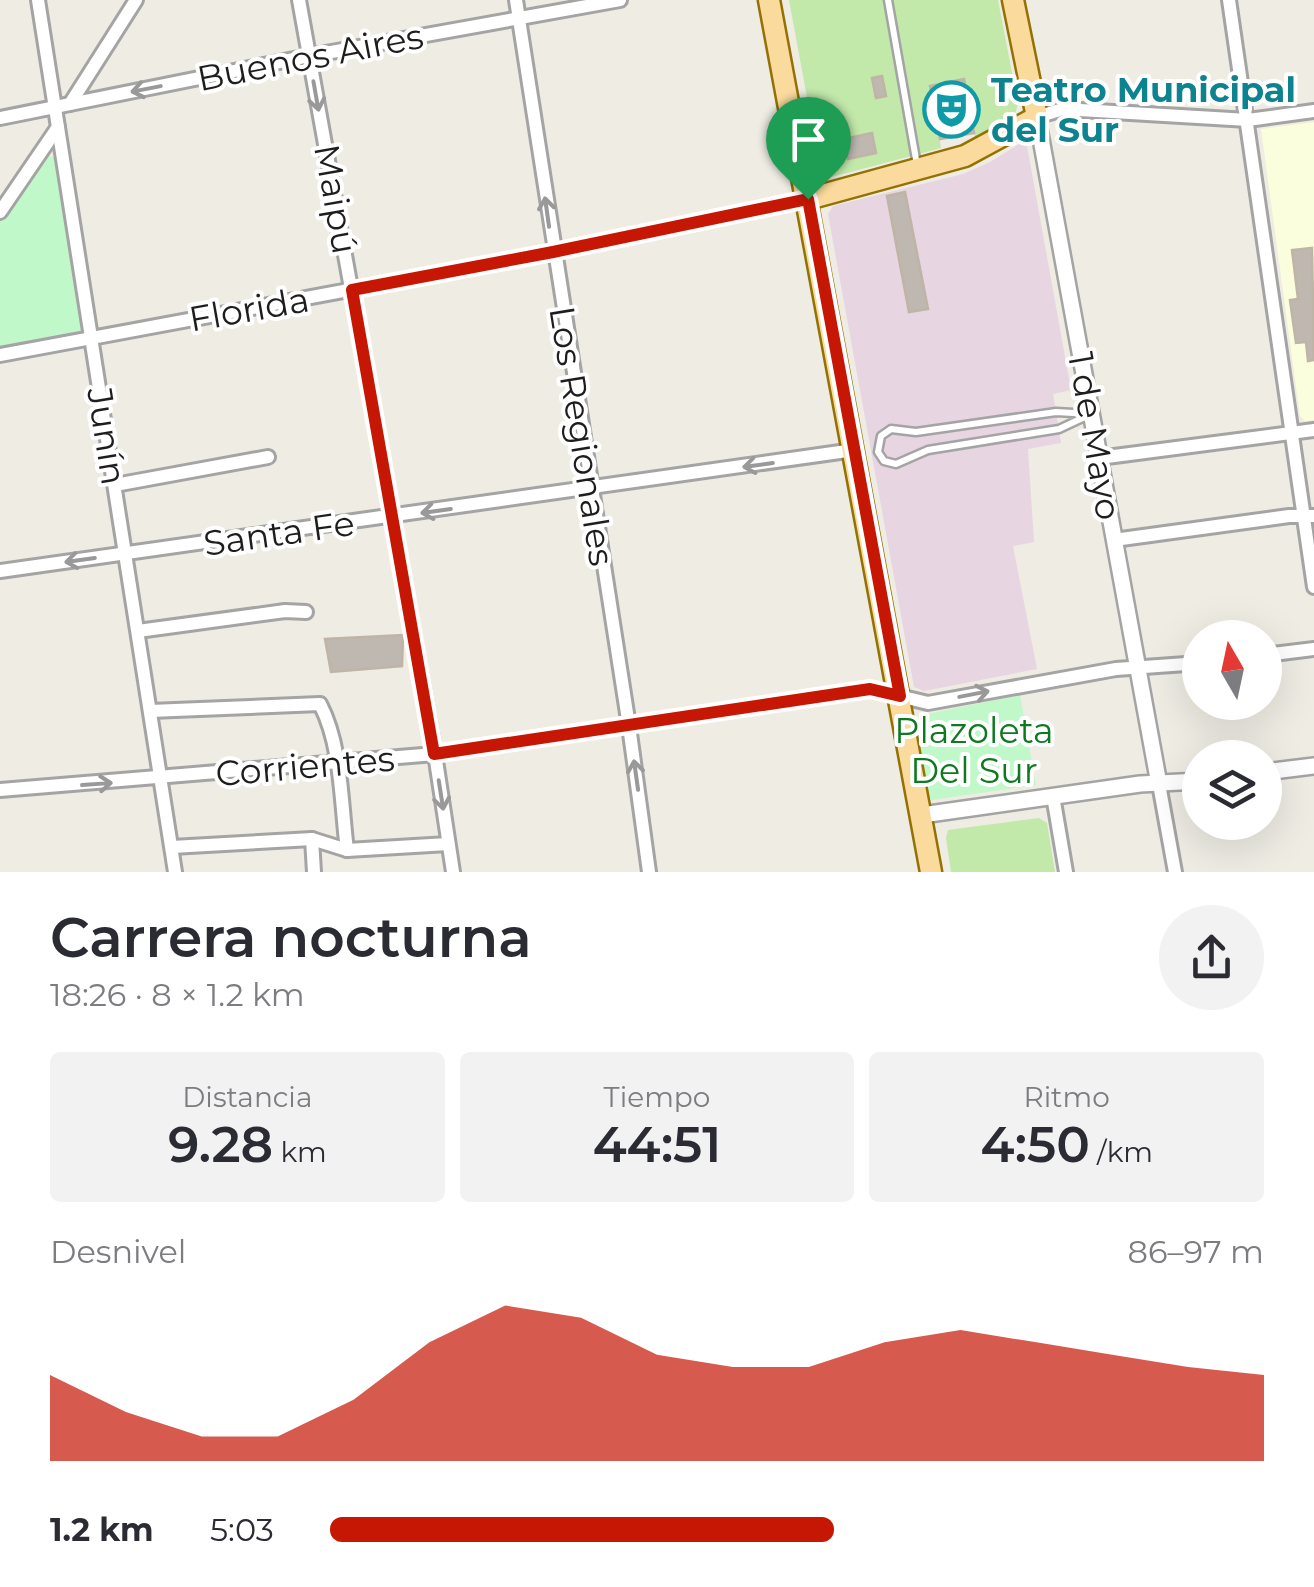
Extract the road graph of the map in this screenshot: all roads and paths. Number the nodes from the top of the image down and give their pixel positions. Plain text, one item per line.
1 (38, 0) edge
2 (136, 0) edge
3 (299, 0) edge
4 (516, 0) edge
5 (620, 0) edge
6 (769, 0) edge
7 (888, 0) edge
8 (1013, 0) edge
9 (1230, 0) edge
10 (519, 16) junction
11 (309, 56) junction
12 (70, 104) junction
13 (55, 107) junction
14 (1314, 111) edge
15 (1036, 117) junction
16 (0, 118) edge
17 (1248, 120) junction
18 (58, 127) junction
19 (918, 171) junction
20 (808, 199) junction
21 (0, 212) edge
22 (553, 252) junction
23 (352, 290) junction
24 (91, 338) junction
25 (0, 355) edge
26 (1091, 414) junction
27 (1314, 430) edge
28 (1291, 433) junction
29 (854, 450) junction
30 (268, 458) dead end
31 (1099, 458) junction
32 (114, 485) junction
33 (590, 490) junction
34 (1309, 516) edge
35 (390, 517) junction
36 (1114, 540) junction
37 (126, 554) junction
38 (0, 571) edge
39 (1314, 587) edge
40 (306, 612) dead end
41 (138, 631) junction
42 (1314, 649) edge
43 (1282, 653) edge
44 (1182, 664) edge
45 (1137, 668) junction
46 (900, 696) junction
47 (150, 711) junction
48 (629, 726) junction
49 (434, 754) junction
50 (336, 764) junction
51 (1314, 766) edge
52 (1282, 770) edge
53 (161, 779) junction
54 (1182, 782) edge
55 (1159, 784) junction
56 (0, 790) edge
57 (1053, 796) junction
58 (922, 815) junction
59 (312, 839) junction
60 (448, 844) junction
61 (172, 847) junction
62 (346, 850) junction
63 (175, 872) edge
64 (314, 872) edge
65 (453, 872) edge
66 (649, 872) edge
67 (931, 872) edge
68 (1066, 872) edge
69 (1174, 872) edge

1 - 13 street, Junín
2 - 12 street
3 - 11 street, Maipú
4 - 10 street, Los Regionales
5 - 10 street, Buenos Aires
6 - 20 main road
7 - 19 lane
8 - 15 main road, 1 de Mayo
9 - 17 street
10 - 11 street, Buenos Aires
22 -> 10 street, Los Regionales
11 -> 12 street, Buenos Aires
11 -> 23 street, Maipú
12 - 13 street, Buenos Aires
13 - 16 street, Buenos Aires
13 - 18 street, Junín
14 - 17 street, Florida
15 - 17 street, Florida
15 - 19 main road, Florida
15 - 26 street, 1 de Mayo
17 - 28 street
18 - 21 street
18 - 24 street, Junín
19 - 20 main road, Florida
20 - 22 street, Florida
20 - 29 main road
22 - 23 street, Florida
22 - 33 street, Los Regionales
23 - 24 street, Florida
23 - 35 street, Maipú
24 - 25 street, Florida
24 - 32 street, Junín
26 - 26 lane
26 - 31 street, 1 de Mayo
27 - 28 street
28 - 31 street
28 - 34 street
29 -> 33 street, Santa Fe
29 - 46 main road
30 - 32 street
31 - 36 street, 1 de Mayo
32 - 37 street, Junín
33 -> 35 street, Santa Fe
33 - 48 street, Los Regionales
34 - 36 street
34 - 39 street
35 - 37 street, Santa Fe
35 - 49 street, Maipú
36 - 45 street, 1 de Mayo
37 -> 38 street, Santa Fe
37 - 41 street, Junín
40 - 41 street
41 - 47 street, Junín
42 - 43 street
44 - 45 street, Corrientes
46 -> 45 street, Corrientes
45 - 55 street, 1 de Mayo
46 - 48 street, Corrientes
46 - 58 main road
47 - 50 street
47 - 53 street, Junín
48 - 49 street, Corrientes
66 -> 48 street, Los Regionales
49 - 50 street, Corrientes
49 -> 60 street, Maipú
50 - 53 street, Corrientes
50 - 62 street
51 - 52 street
56 -> 53 street, Corrientes
53 - 61 street, Junín
54 - 55 street
55 - 57 street
55 - 69 street, 1 de Mayo
57 - 58 street
57 - 68 street
58 - 67 main road
59 - 61 street
59 - 62 street
59 - 64 street
60 - 62 street
60 - 65 street, Maipú
61 - 63 street, Junín

